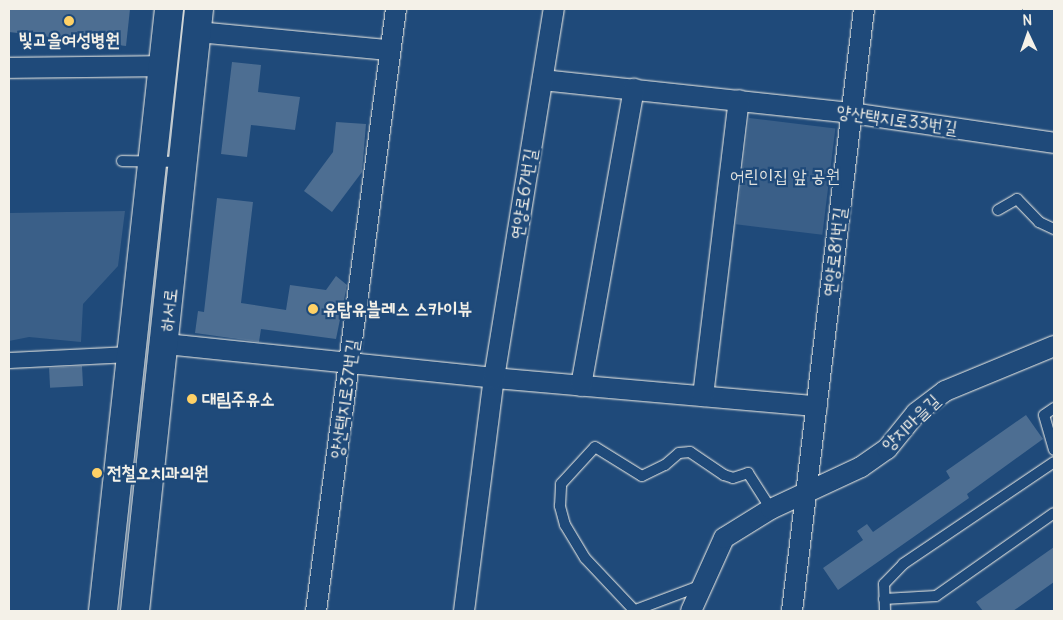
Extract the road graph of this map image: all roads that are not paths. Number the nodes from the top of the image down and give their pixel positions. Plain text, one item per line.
1 (169, 9) edge
2 (396, 9) edge
3 (554, 9) edge
4 (864, 9) edge
5 (198, 21) edge
6 (389, 50) junction
7 (164, 66) junction
8 (9, 68) edge
9 (543, 80) junction
10 (634, 89) junction
11 (739, 100) junction
12 (852, 113) junction
13 (1054, 142) edge
14 (122, 161) dead end
15 (154, 161) junction
16 (184, 162) junction
17 (998, 210) dead end
18 (1054, 229) edge
19 (166, 344) junction
20 (1054, 346) edge
21 (130, 354) junction
22 (9, 360) edge
23 (351, 362) junction
24 (494, 378) junction
25 (581, 386) junction
26 (703, 396) junction
27 (817, 406) junction
28 (1054, 408) edge
29 (1054, 450) edge
30 (1054, 462) edge
31 (806, 492) junction
32 (771, 509) junction
33 (1054, 513) edge
34 (702, 585) junction
35 (884, 599) junction
36 (633, 610) edge
37 (103, 611) edge
38 (135, 611) edge
39 (316, 611) edge
40 (464, 611) edge
41 (691, 611) edge
42 (792, 611) edge
43 (884, 611) edge

1 - 7 main road, 하서로
2 - 6 street, 양산택지로37번길
3 - 9 street, 연양로67번길
4 - 12 street, 연양로81번길
5 - 6 street
5 - 16 main road, 하서로
6 - 23 street, 양산택지로37번길
7 - 8 street
7 - 15 main road, 하서로
9 - 10 street, 양산택지로33번길
9 - 24 street, 연양로67번길
10 - 11 street, 양산택지로33번길
10 - 25 street
11 - 12 street, 양산택지로33번길
11 - 26 street
12 - 13 street, 양산택지로33번길
12 - 27 street, 연양로81번길
14 - 15 lane
15 - 16 lane
15 - 21 main road, 하서로
16 - 19 main road, 하서로
17 - 18 lane
19 - 23 street
19 - 38 main road, 하서로
20 - 31 street, 양지마을길
21 - 22 street
21 - 37 main road, 하서로
23 - 24 street
23 - 39 street, 양산택지로37번길
24 - 25 street
24 - 40 street, 연양로67번길
25 - 26 street
26 - 27 street
27 - 31 street, 연양로81번길
28 - 29 lane
30 - 35 lane
31 - 32 street, 양지마을길
31 - 42 street, 연양로81번길
32 - 34 street, 양지마을길
32 - 36 lane
33 - 35 lane
34 - 36 lane
34 - 41 street, 양지마을길
35 - 43 lane

